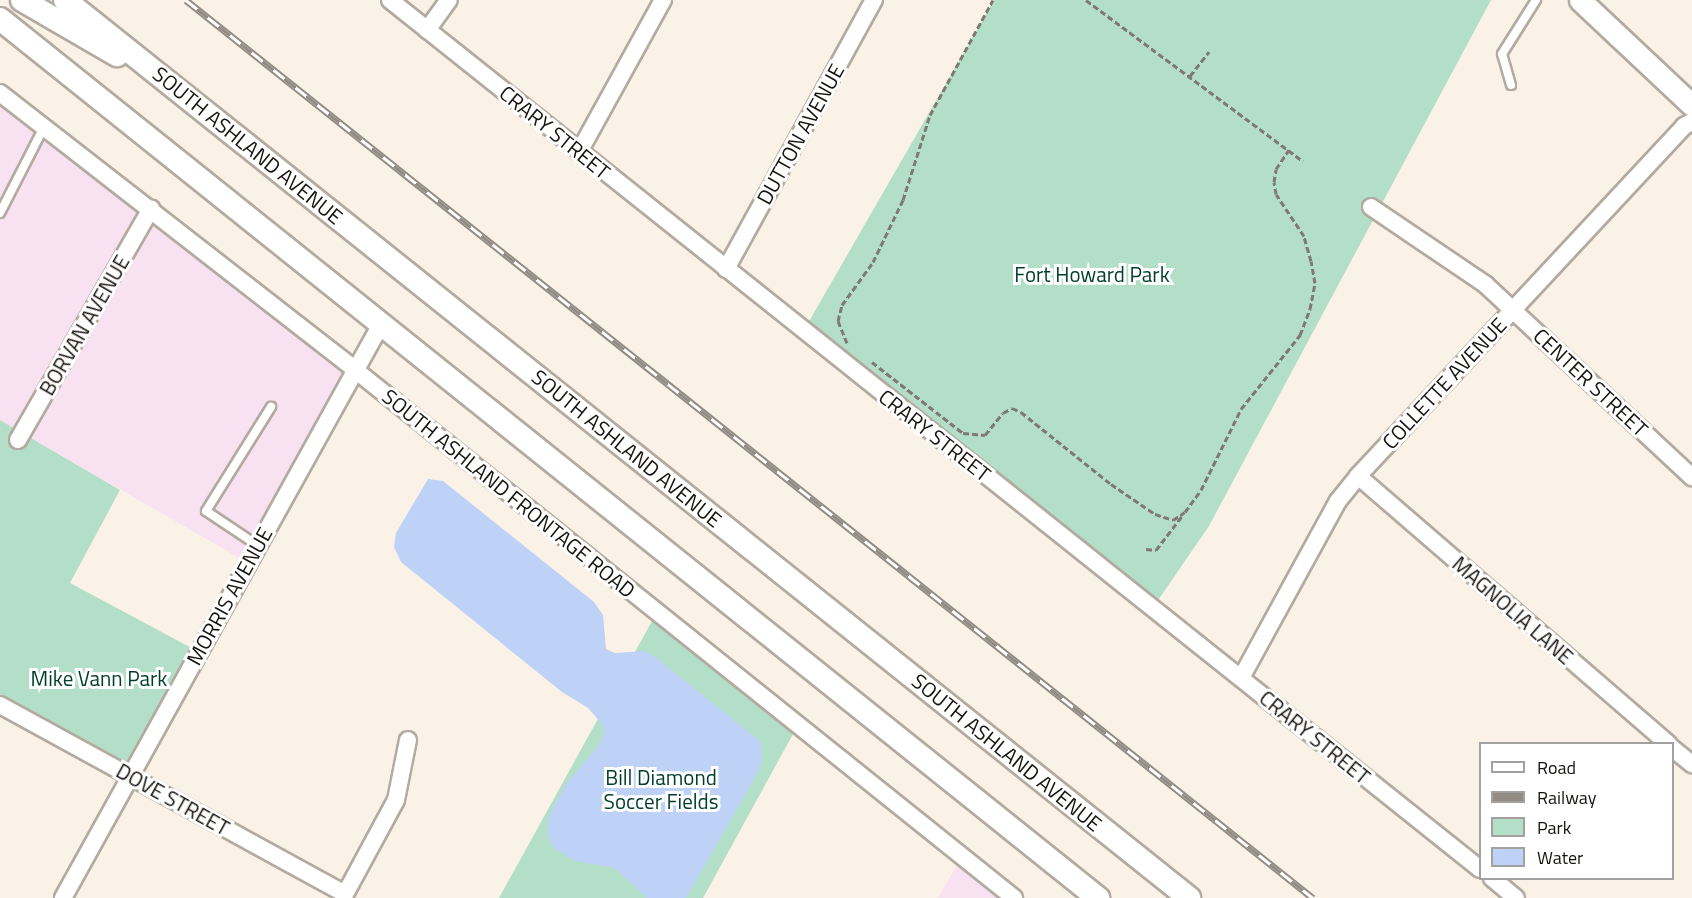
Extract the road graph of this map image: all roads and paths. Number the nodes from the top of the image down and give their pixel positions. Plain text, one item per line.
1 (22, 0) edge
2 (64, 0) edge
3 (390, 0) edge
4 (449, 0) edge
5 (663, 0) edge
6 (874, 0) edge
7 (993, 0) edge
8 (1086, 0) edge
9 (1536, 0) edge
10 (1580, 0) edge
11 (0, 19) edge
12 (427, 30) junction
13 (1209, 52) dead end
14 (1190, 76) junction
15 (1511, 85) dead end
16 (0, 93) edge
17 (184, 93) junction
18 (1692, 105) edge
19 (1692, 122) edge
20 (44, 127) junction
21 (1289, 150) junction
22 (579, 152) junction
23 (1303, 161) dead end
24 (1371, 207) dead end
25 (151, 209) junction
26 (0, 213) edge
27 (726, 269) junction
28 (1513, 310) junction
29 (380, 326) junction
30 (856, 350) dead end
31 (865, 357) dead end
32 (354, 369) junction
33 (271, 407) dead end
34 (18, 440) dead end
35 (1094, 471) junction
36 (1088, 476) dead end
37 (1358, 476) junction
38 (1692, 477) edge
39 (1185, 512) junction
40 (257, 545) junction
41 (1146, 549) dead end
42 (1241, 678) junction
43 (0, 705) edge
44 (408, 740) dead end
45 (1666, 742) edge
46 (1674, 750) edge
47 (1692, 764) edge
48 (130, 776) junction
49 (1479, 868) edge
50 (1493, 880) edge
51 (344, 896) edge
52 (63, 898) edge
53 (1014, 898) edge
54 (1098, 898) edge
55 (1189, 898) edge
56 (1516, 898) edge

1 - 17 main road
2 - 17 main road, SOUTH ASHLAND AVENUE
3 - 12 street, CRARY STREET
4 - 12 street
5 - 22 street
6 - 27 street, DUTTON AVENUE
7 - 30 path
8 - 14 path
9 - 15 lane
10 - 18 street
11 - 29 main road
12 - 22 street, CRARY STREET
13 - 14 path
14 - 21 path
16 - 20 street, SOUTH ASHLAND FRONTAGE ROAD
17 - 55 main road, SOUTH ASHLAND AVENUE
19 - 28 street, COLLETTE AVENUE
20 - 25 street, SOUTH ASHLAND FRONTAGE ROAD
20 - 26 lane
21 - 23 path
21 - 39 path
22 - 27 street, CRARY STREET
24 - 28 street, CENTER STREET
25 - 32 street, SOUTH ASHLAND FRONTAGE ROAD
25 - 34 street, BORVAN AVENUE
27 - 42 street, CRARY STREET
28 - 37 street, COLLETTE AVENUE
28 - 38 street, CENTER STREET
29 - 32 street, MORRIS AVENUE
29 - 54 main road
31 - 35 path
32 - 40 street, MORRIS AVENUE
32 - 53 street, SOUTH ASHLAND FRONTAGE ROAD
33 - 40 lane
35 - 36 path
35 - 39 path
37 - 42 street, COLLETTE AVENUE
37 - 45 street, MAGNOLIA LANE
39 - 41 path
40 - 48 street, MORRIS AVENUE
42 - 49 street, CRARY STREET
43 - 48 street, DOVE STREET
44 - 51 street
46 - 47 street
48 - 51 street, DOVE STREET
48 - 52 street, MORRIS AVENUE
50 - 56 street

